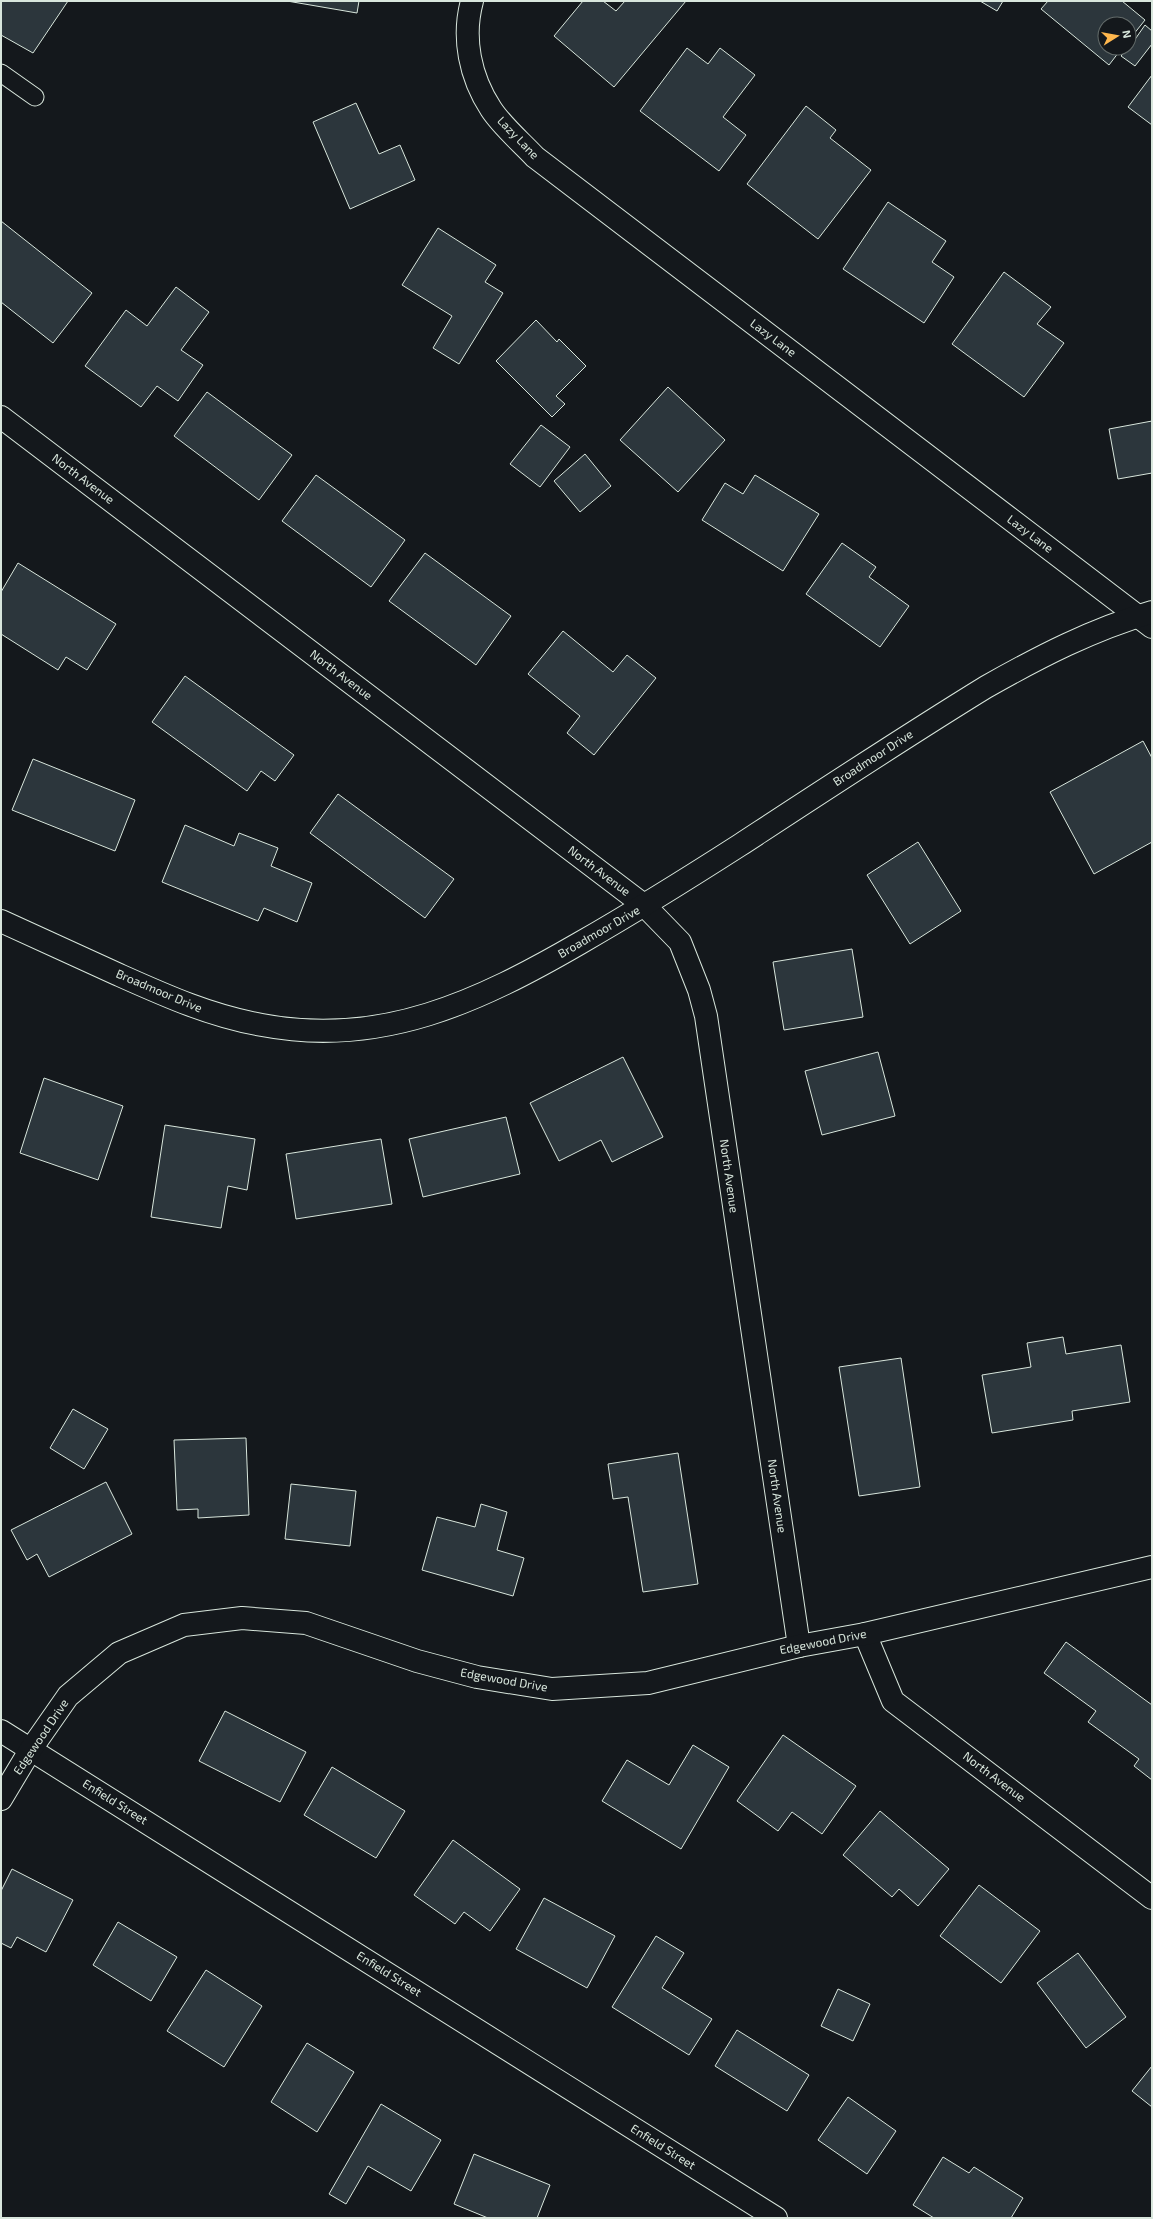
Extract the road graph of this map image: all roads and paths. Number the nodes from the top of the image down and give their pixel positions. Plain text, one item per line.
1 (472, 1) edge
2 (1, 73) edge
3 (35, 97) dead end
4 (1, 417) edge
5 (1147, 619) edge
6 (644, 906) junction
7 (1, 921) edge
8 (1152, 1567) edge
9 (865, 1634) junction
10 (799, 1646) junction
11 (1, 1731) edge
12 (31, 1749) junction
13 (1, 1799) edge
14 (1152, 1898) edge
15 (776, 2218) edge

1 - 5 street, Lazy Lane
2 - 3 lane
4 - 6 street, North Avenue
5 - 6 street, Broadmoor Drive
6 - 7 street, Broadmoor Drive
6 - 10 street, North Avenue
8 - 9 street, Edgewood Drive
9 - 10 street, Edgewood Drive
9 - 14 street, North Avenue
10 - 12 street, Edgewood Drive
11 - 12 street, Enfield Street
12 - 13 street, Edgewood Drive
12 - 15 street, Enfield Street

